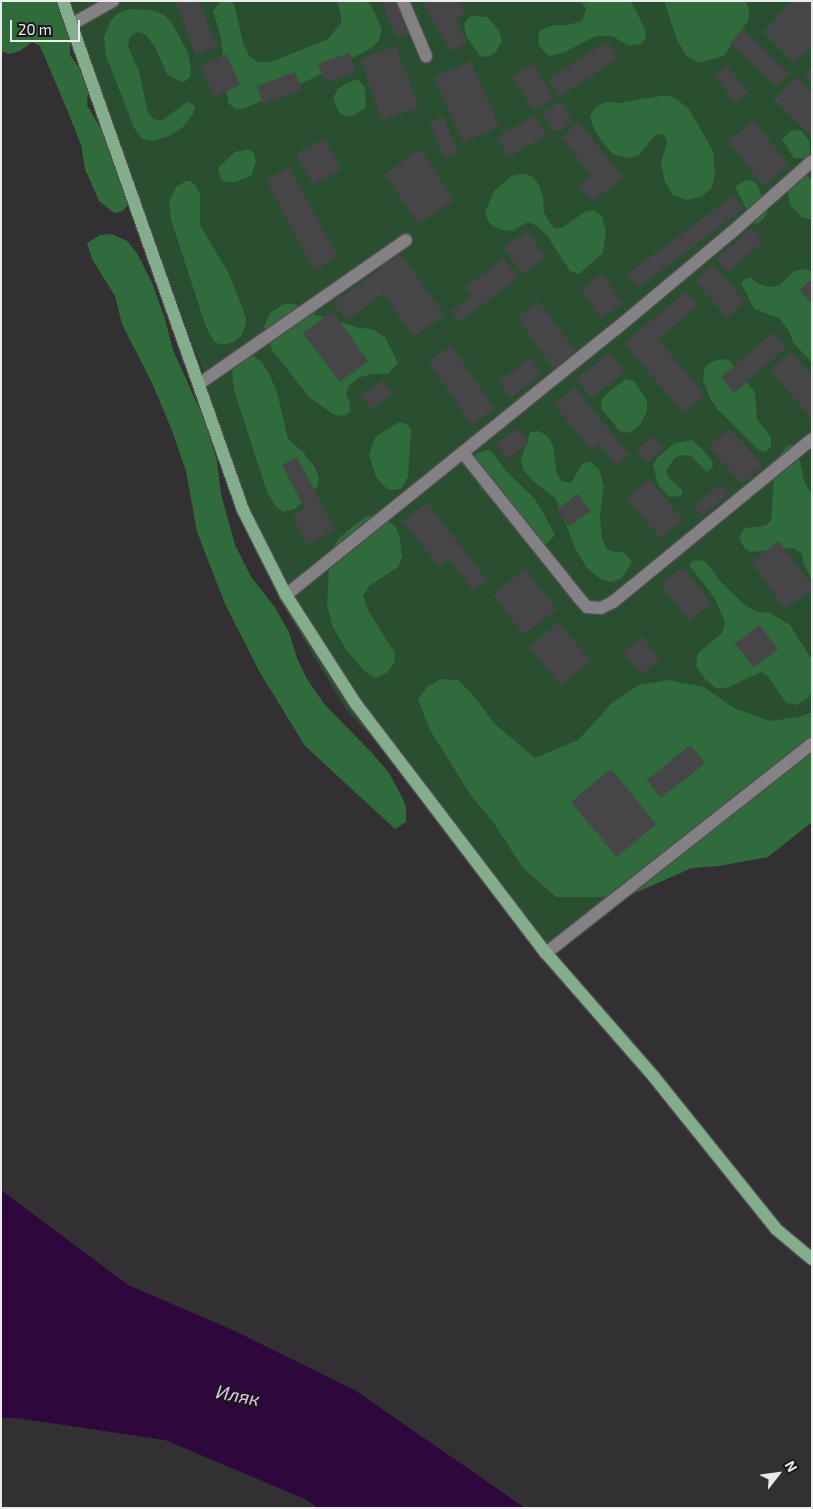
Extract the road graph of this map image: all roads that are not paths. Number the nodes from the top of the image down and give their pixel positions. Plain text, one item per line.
1 (64, 1) edge
2 (113, 1) edge
3 (403, 1) edge
4 (72, 24) junction
5 (426, 56) dead end
6 (812, 162) edge
7 (406, 240) dead end
8 (199, 384) junction
9 (812, 439) edge
10 (462, 453) junction
11 (286, 595) junction
12 (812, 744) edge
13 (546, 953) junction
14 (812, 1259) edge

1 - 4 main road
2 - 4 lane
3 - 5 lane
4 - 8 main road
6 - 10 lane
7 - 8 lane
8 - 11 main road
9 - 10 lane
10 - 11 lane
11 - 13 main road
12 - 13 lane
13 - 14 main road

